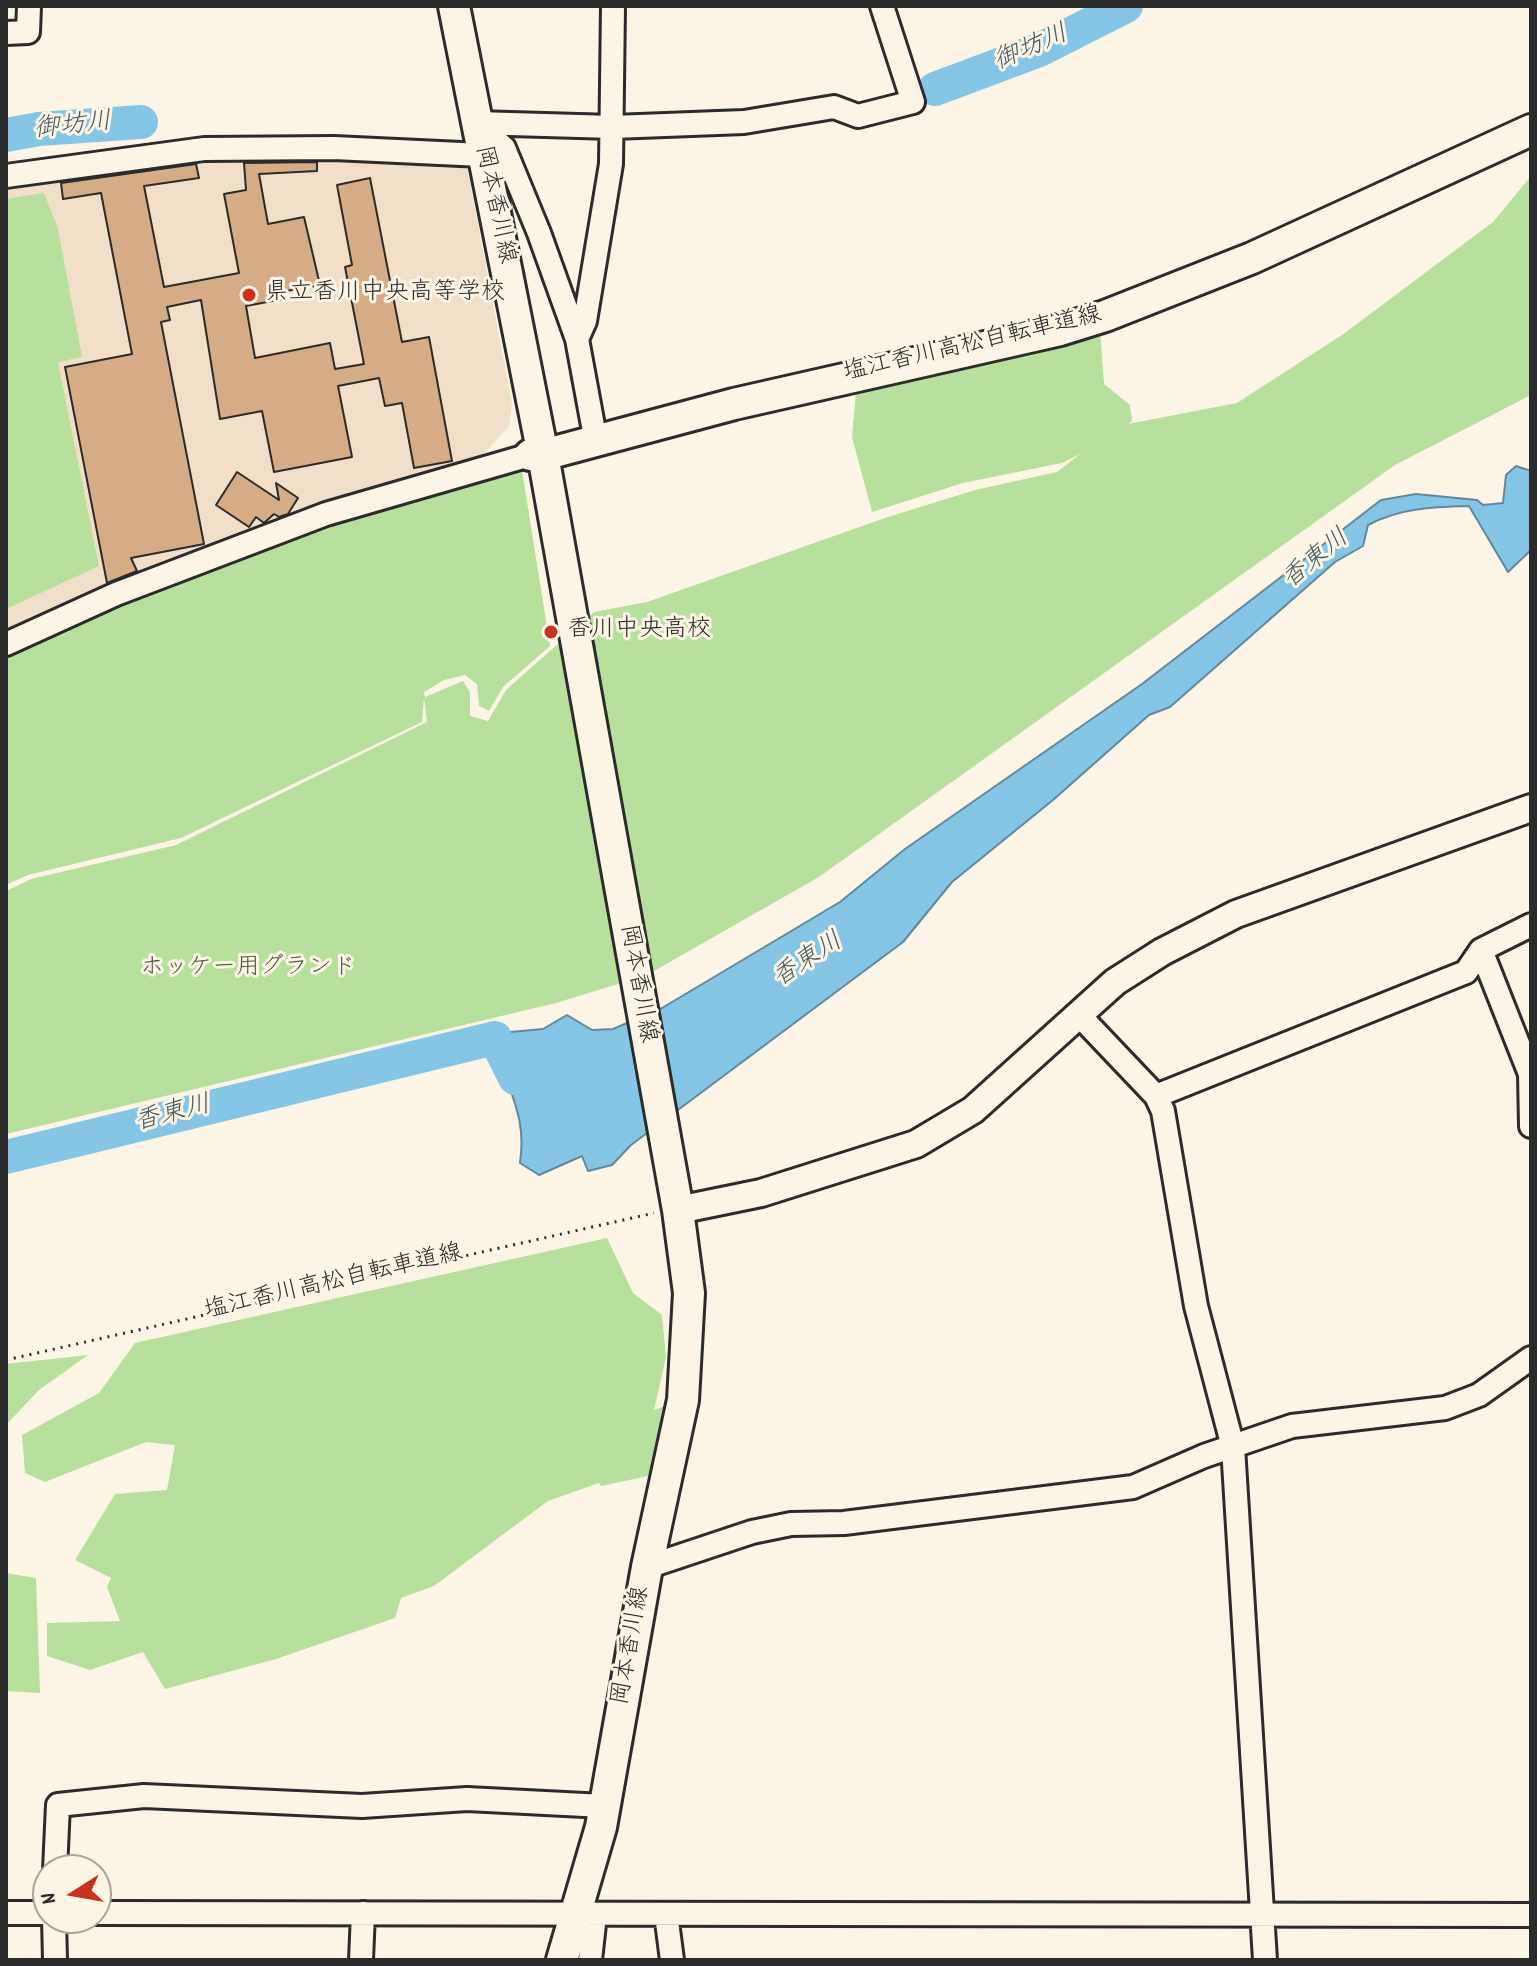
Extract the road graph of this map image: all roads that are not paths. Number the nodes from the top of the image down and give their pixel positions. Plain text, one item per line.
1 (29, 6) edge
2 (454, 6) edge
3 (613, 6) edge
4 (882, 6) edge
5 (6, 33) edge
6 (476, 123) junction
7 (613, 127) junction
8 (1531, 130) edge
9 (482, 155) junction
10 (6, 176) edge
11 (577, 339) junction
12 (596, 442) junction
13 (537, 455) junction
14 (6, 644) edge
15 (1531, 808) edge
16 (1531, 925) edge
17 (1481, 950) junction
18 (1079, 1015) junction
19 (1156, 1096) junction
20 (1531, 1126) edge
21 (670, 1210) junction
22 (1531, 1358) edge
23 (1233, 1447) junction
24 (647, 1567) junction
25 (604, 1806) junction
26 (56, 1854) edge
27 (6, 1913) edge
28 (32, 1913) edge
29 (112, 1913) edge
30 (363, 1913) junction
31 (586, 1914) junction
32 (666, 1914) junction
33 (1262, 1915) junction
34 (1531, 1915) edge
35 (54, 1934) edge
36 (55, 1960) edge
37 (361, 1960) edge
38 (562, 1960) edge
39 (590, 1960) edge
40 (672, 1960) edge
41 (1265, 1960) edge

1 - 5 street
2 - 6 main road, 岡本香川線
3 - 7 street
4 - 7 street
6 - 7 street
6 - 9 main road, 岡本香川線
6 - 11 street
7 - 11 street
8 - 12 main road, 塩江香川高松自転車道線
9 - 10 street
9 - 13 main road, 岡本香川線
11 - 12 street
12 - 13 main road, 塩江香川高松自転車道線
13 - 14 street
13 - 21 main road, 岡本香川線
15 - 18 street
16 - 17 street
17 - 19 street
17 - 20 street
18 - 19 street
18 - 21 street
19 - 23 street
21 - 24 main road, 岡本香川線
22 - 23 street
23 - 24 street
23 - 33 street
24 - 25 main road, 岡本香川線
25 - 26 street
25 - 31 main road, 岡本香川線
27 - 28 street
29 - 30 street
30 - 31 street
30 - 37 street
31 - 32 street
31 - 38 main road, 岡本香川線
31 - 39 street
32 - 33 street
32 - 40 street
33 - 34 street
33 - 41 street
35 - 36 street

